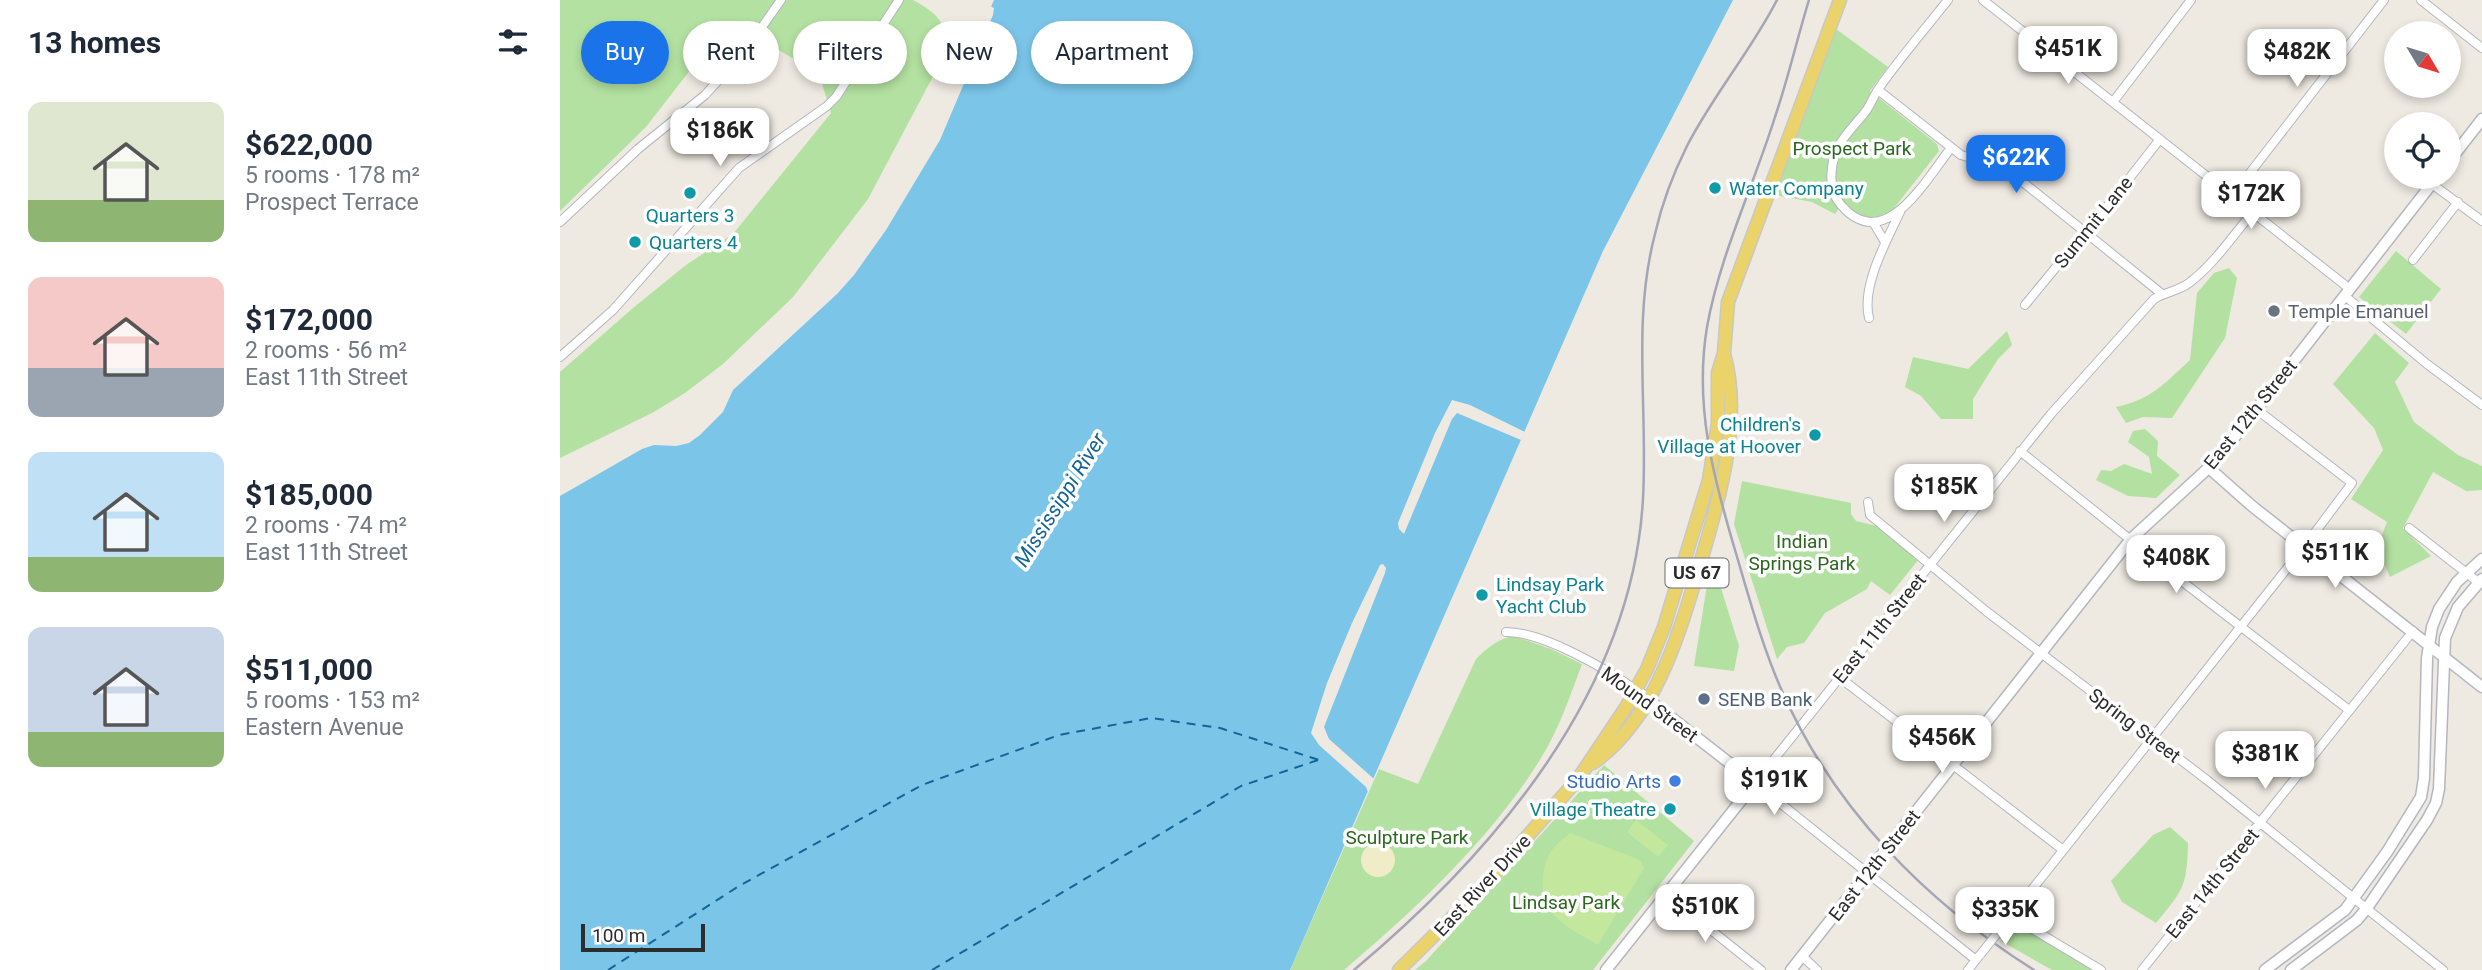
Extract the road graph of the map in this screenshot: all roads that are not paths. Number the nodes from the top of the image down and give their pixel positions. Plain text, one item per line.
1 (781, 0) edge
2 (899, 0) edge
3 (1840, 0) edge
4 (1948, 0) edge
5 (1983, 0) edge
6 (2003, 0) edge
7 (2191, 0) edge
8 (2384, 0) edge
9 (2421, 0) edge
10 (1995, 9) junction
11 (2482, 48) edge
12 (1878, 90) junction
13 (2113, 102) junction
14 (2482, 119) edge
15 (2160, 139) junction
16 (2461, 146) edge
17 (1951, 148) junction
18 (2428, 189) edge
19 (2444, 189) edge
20 (2232, 196) junction
21 (2458, 202) junction
22 (1900, 212) junction
23 (2252, 213) junction
24 (2482, 221) edge
25 (560, 222) edge
26 (1873, 222) junction
27 (2085, 232) junction
28 (1885, 242) junction
29 (2413, 260) dead end
30 (2347, 292) junction
31 (2162, 294) junction
32 (2025, 305) dead end
33 (1870, 318) dead end
34 (1724, 353) junction
35 (560, 357) edge
36 (2482, 405) edge
37 (2256, 409) junction
38 (2020, 451) junction
39 (2209, 468) junction
40 (1868, 502) dead end
41 (2409, 528) dead end
42 (2132, 539) junction
43 (2304, 547) junction
44 (2482, 559) edge
45 (1930, 564) junction
46 (2467, 572) junction
47 (2480, 580) edge
48 (2241, 627) junction
49 (2413, 631) junction
50 (1506, 632) dead end
51 (2429, 645) junction
52 (2041, 654) junction
53 (2443, 656) junction
54 (1839, 677) junction
55 (2482, 687) edge
56 (1636, 690) junction
57 (1647, 699) junction
58 (2349, 710) junction
59 (2152, 738) junction
60 (1590, 765) junction
61 (1953, 765) junction
62 (1755, 783) junction
63 (2259, 823) junction
64 (2063, 850) junction
65 (1868, 872) junction
66 (1666, 894) junction
67 (2355, 898) junction
68 (2367, 908) junction
69 (2009, 918) junction
70 (1801, 956) junction
71 (1978, 957) junction
72 (1399, 970) edge
73 (1606, 970) edge
74 (1762, 970) edge
75 (1791, 970) edge
76 (1817, 970) edge
77 (1968, 970) edge
78 (2101, 970) edge
79 (2142, 970) edge
80 (2265, 970) edge
81 (2291, 970) edge
82 (2442, 970) edge

1 - 25 street
2 - 35 street
3 - 34 main road, East River Drive / US 67
4 - 12 street
5 - 10 street
6 - 10 street
7 - 13 street
8 - 20 street
9 - 11 street
10 - 13 street
12 - 17 street
12 - 26 street
13 - 15 street
14 - 16 street
15 - 20 street
15 - 27 street, Summit Lane
17 - 22 street
17 - 27 street
18 - 30 street, East 12th Street
19 - 21 street
20 - 23 street
21 - 24 street
21 - 29 street
22 - 26 street
22 - 28 street
23 - 30 street
23 - 31 street
26 - 28 street
27 - 31 street
27 - 32 street, Summit Lane
28 - 33 street
30 - 36 street
30 - 37 street, East 12th Street
31 - 38 street, East 11th Street
34 - 56 main road, East River Drive / US 67
34 - 57 main road, East River Drive / US 67
37 - 39 street, East 12th Street
37 - 43 street
38 - 42 street
38 - 45 street, East 11th Street
39 - 42 street, East 12th Street
39 - 43 street
40 - 45 street, Spring Street
41 - 46 street
42 - 48 street
42 - 52 street, East 12th Street
43 - 48 street
43 - 49 street
44 - 46 street
45 - 52 street, Spring Street
45 - 54 street, East 11th Street
46 - 47 street
46 - 51 street
47 - 53 street
48 - 58 street
48 - 59 street
49 - 51 street
49 - 58 street, East 14th Street
50 - 56 street, Mound Street
51 - 53 street
51 - 67 street
52 - 59 street, Spring Street
52 - 61 street, East 12th Street
53 - 55 street
53 - 68 street
54 - 61 street
54 - 62 street, East 11th Street
56 - 57 street, Mound Street
56 - 60 main road, East River Drive / US 67
57 - 60 main road, East River Drive / US 67
57 - 62 street, Mound Street
58 - 63 street, East 14th Street
59 - 63 street, Spring Street
59 - 64 street
60 - 72 main road, East River Drive / US 67
61 - 64 street
61 - 65 street, East 12th Street
62 - 65 street, Mound Street
62 - 66 street, East 11th Street
63 - 67 street, Spring Street
63 - 79 street, East 14th Street
64 - 69 street
65 - 70 street, East 12th Street
65 - 71 street, Mound Street
66 - 73 street, East 11th Street
66 - 74 street
67 - 68 street, Spring Street
67 - 80 street
68 - 81 street
68 - 82 street, Spring Street
69 - 71 street, bridge
69 - 78 street
70 - 75 street, East 12th Street
70 - 76 street
71 - 77 street

